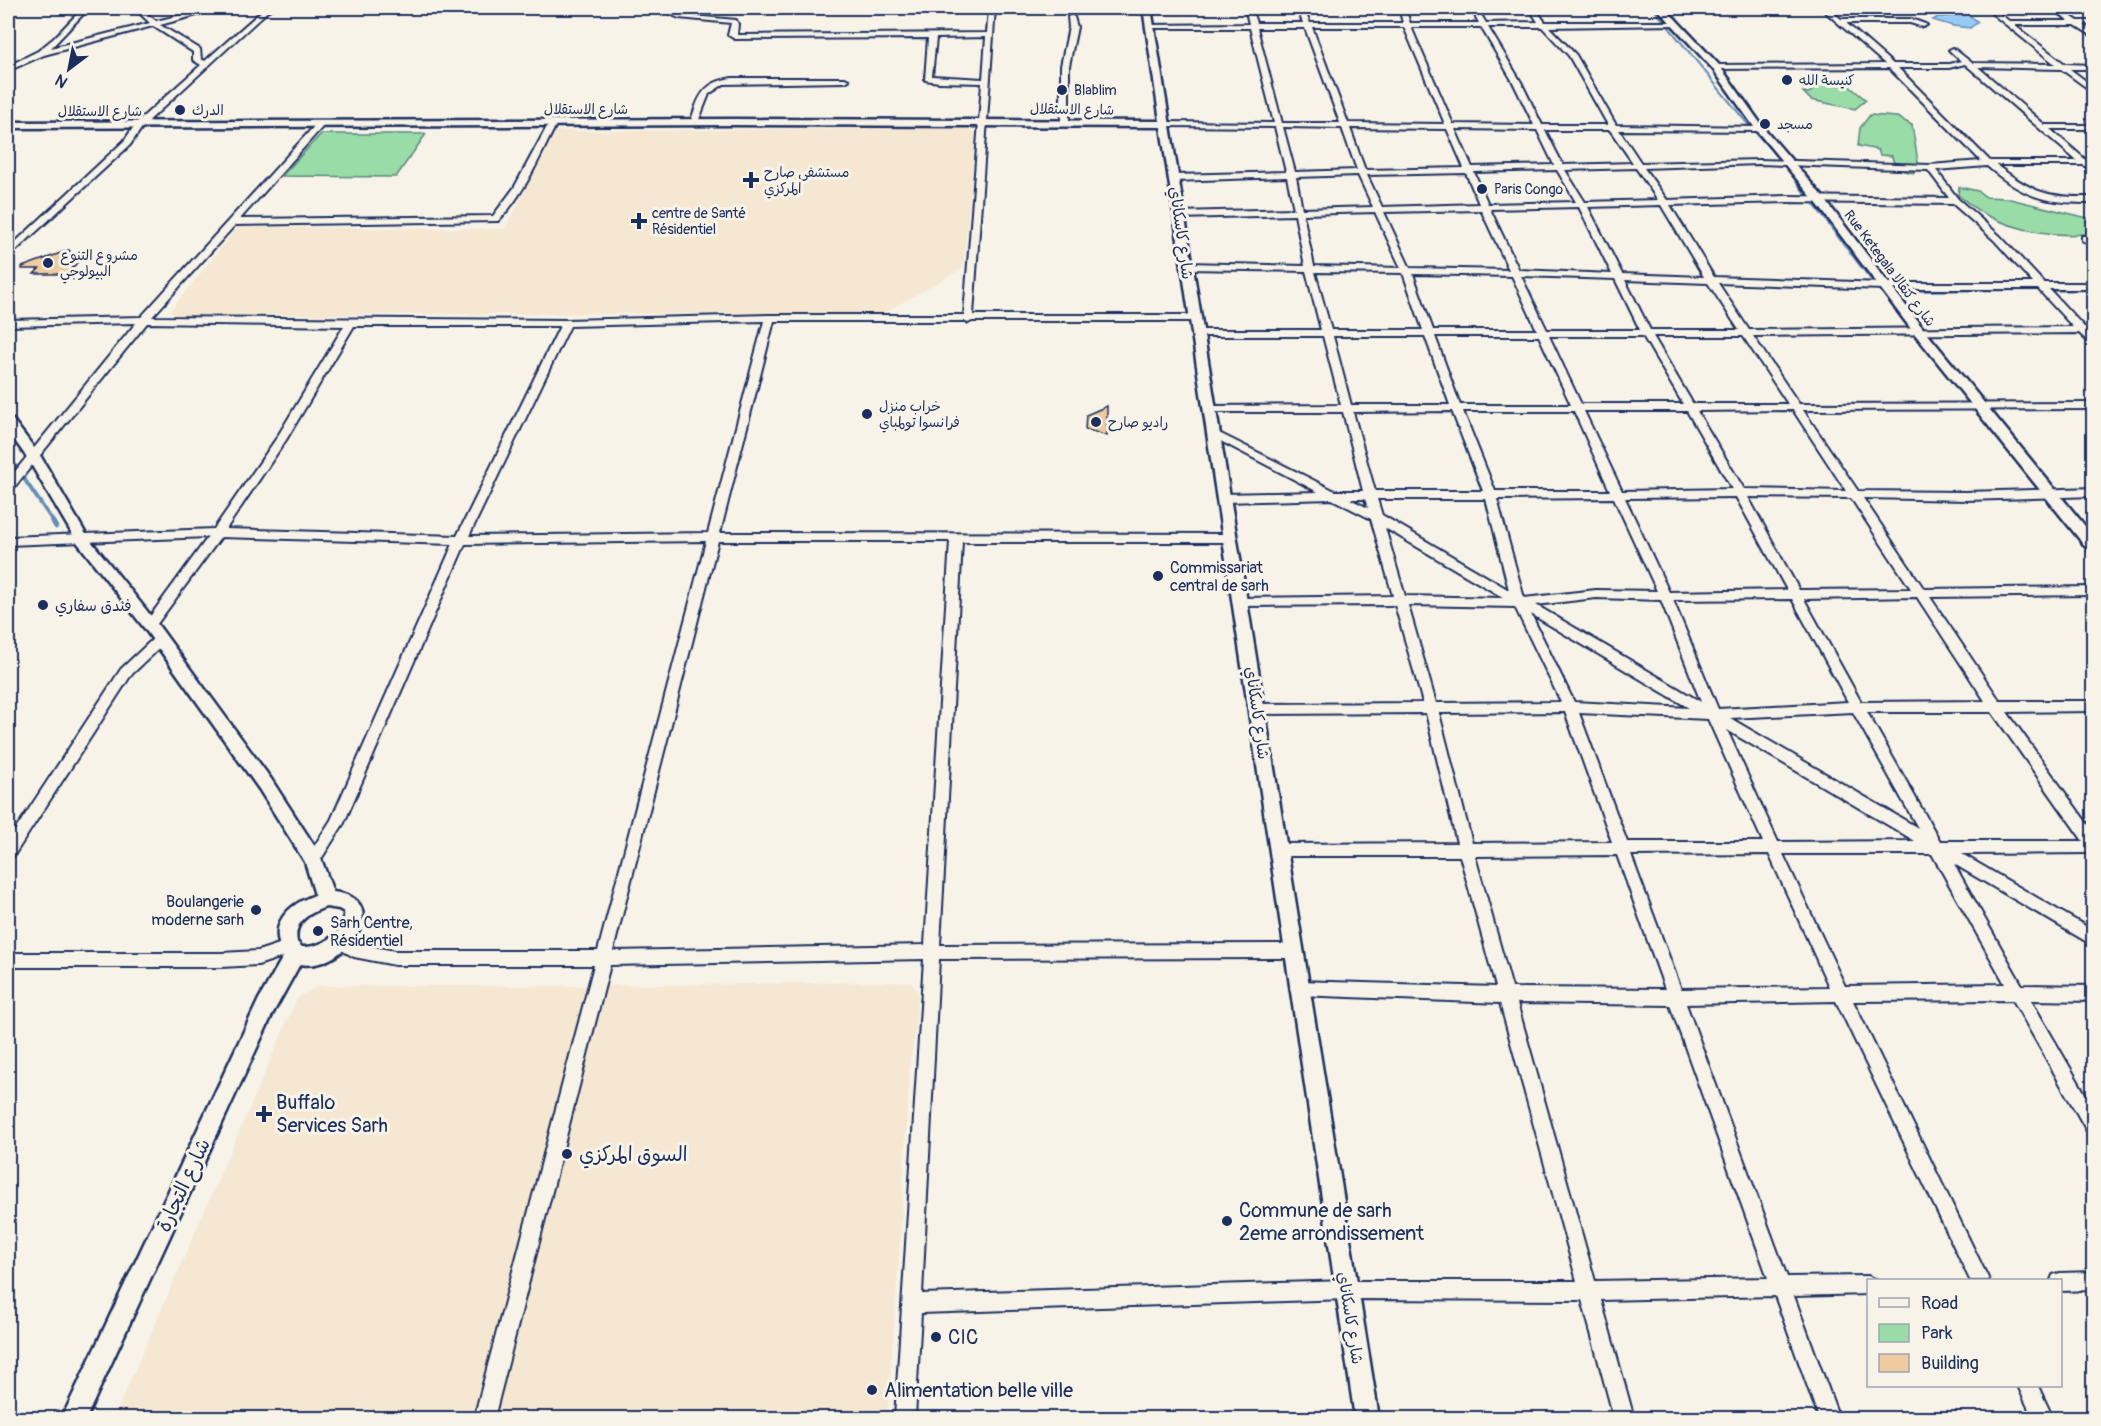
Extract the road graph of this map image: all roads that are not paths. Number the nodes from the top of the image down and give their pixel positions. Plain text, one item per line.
1 (86, 8) edge
2 (137, 8) edge
3 (217, 8) edge
4 (268, 8) edge
5 (678, 8) edge
6 (992, 8) edge
7 (1148, 8) edge
8 (1248, 8) edge
9 (1300, 8) edge
10 (1402, 8) edge
11 (1474, 8) edge
12 (1533, 8) edge
13 (1662, 8) edge
14 (1824, 8) edge
15 (1988, 8) edge
16 (2055, 8) edge
17 (1071, 17) dead end
18 (1839, 21) junction
19 (2008, 23) junction
20 (1675, 24) junction
21 (2078, 24) junction
22 (2094, 24) edge
23 (156, 25) junction
24 (1407, 25) junction
25 (1484, 25) junction
26 (1923, 25) dead end
27 (1150, 26) junction
28 (1252, 26) junction
29 (1308, 26) junction
30 (1545, 26) junction
31 (991, 35) junction
32 (2094, 35) edge
33 (932, 37) junction
34 (1953, 50) dead end
35 (41, 53) junction
36 (206, 64) junction
37 (1968, 64) junction
38 (1891, 66) junction
39 (2062, 66) junction
40 (1716, 67) junction
41 (2094, 67) edge
42 (8, 69) edge
43 (845, 80) dead end
44 (987, 81) junction
45 (2094, 91) edge
46 (984, 121) junction
47 (694, 122) junction
48 (1065, 122) junction
49 (553, 123) junction
50 (140, 124) junction
51 (1165, 124) junction
52 (8, 125) edge
53 (320, 125) junction
54 (1277, 126) junction
55 (1346, 126) junction
56 (1538, 126) junction
57 (1450, 127) junction
58 (2044, 127) junction
59 (1612, 128) junction
60 (2094, 128) edge
61 (1760, 129) junction
62 (1786, 162) junction
63 (1989, 163) junction
64 (2089, 163) edge
65 (1639, 166) junction
66 (1560, 168) junction
67 (1930, 168) junction
68 (1469, 170) junction
69 (2094, 170) edge
70 (1291, 174) junction
71 (1362, 174) junction
72 (1174, 178) junction
73 (1818, 199) junction
74 (2094, 200) edge
75 (1955, 201) junction
76 (1664, 202) junction
77 (1582, 204) junction
78 (1485, 208) junction
79 (1378, 210) junction
80 (1299, 213) junction
81 (1178, 214) junction
82 (233, 222) junction
83 (2085, 238) dead end
84 (2094, 246) edge
85 (8, 253) edge
86 (1187, 266) junction
87 (1310, 269) junction
88 (1407, 271) junction
89 (1516, 273) junction
90 (1617, 276) junction
91 (1711, 280) junction
92 (1883, 286) junction
93 (2040, 286) junction
94 (2094, 286) edge
95 (770, 318) junction
96 (144, 320) junction
97 (968, 320) junction
98 (8, 323) edge
99 (351, 323) junction
100 (566, 323) junction
101 (1196, 325) junction
102 (1918, 330) junction
103 (2079, 330) junction
104 (2094, 330) edge
105 (1646, 332) junction
106 (1329, 333) junction
107 (1430, 333) junction
108 (1544, 333) junction
109 (1746, 333) junction
110 (2094, 344) edge
111 (2094, 406) edge
112 (1689, 407) junction
113 (1795, 407) junction
114 (1981, 407) junction
115 (1347, 408) junction
116 (1456, 408) junction
117 (1577, 408) junction
118 (1210, 409) junction
119 (8, 423) edge
120 (1215, 434) junction
121 (34, 457) junction
122 (8, 487) edge
123 (2094, 492) edge
124 (1740, 493) junction
125 (1490, 494) junction
126 (1618, 494) junction
127 (2051, 494) junction
128 (1334, 495) junction
129 (1370, 495) junction
130 (1857, 496) junction
131 (1224, 498) junction
132 (1376, 516) junction
133 (219, 533) junction
134 (714, 537) junction
135 (956, 537) junction
136 (1230, 538) junction
137 (82, 539) junction
138 (461, 540) junction
139 (8, 541) edge
140 (2094, 547) edge
141 (1919, 591) junction
142 (2094, 591) edge
143 (1796, 594) junction
144 (1665, 596) junction
145 (1400, 600) junction
146 (1241, 602) junction
147 (1519, 603) junction
148 (150, 625) junction
149 (160, 640) junction
150 (1995, 705) junction
151 (2094, 706) edge
152 (1570, 707) junction
153 (1857, 707) junction
154 (1431, 708) junction
155 (1257, 709) junction
156 (1713, 714) junction
157 (2094, 846) edge
158 (1938, 847) junction
159 (1622, 848) junction
160 (1773, 848) junction
161 (1278, 850) junction
162 (1466, 850) junction
163 (8, 853) edge
164 (313, 859) junction
165 (326, 899) junction
166 (2094, 939) edge
167 (342, 942) junction
168 (291, 951) junction
169 (1293, 951) junction
170 (934, 952) junction
171 (606, 958) junction
172 (8, 960) edge
173 (1299, 988) junction
174 (2015, 990) junction
175 (1839, 992) junction
176 (2094, 994) edge
177 (1508, 996) junction
178 (1676, 997) junction
179 (2094, 1127) edge
180 (1979, 1279) edge
181 (2094, 1281) edge
182 (2062, 1282) edge
183 (1867, 1285) edge
184 (1781, 1288) junction
185 (1347, 1290) junction
186 (1590, 1291) junction
187 (912, 1304) junction
188 (2028, 1387) edge
189 (74, 1419) edge
190 (484, 1419) edge
191 (905, 1419) edge
192 (1366, 1419) edge
193 (1624, 1419) edge
194 (1829, 1419) edge
195 (2043, 1419) edge

1 - 35 street
2 - 23 street
3 - 23 street
4 - 36 street
5 - 33 street
6 - 31 street
7 - 27 street, شارع كاسكاناي
8 - 28 street
9 - 29 street
10 - 24 street
11 - 25 street
12 - 30 street
13 - 20 street, Rue Ketegala شارع كتقالا
14 - 18 street
15 - 19 street
16 - 21 street
17 - 48 street
18 - 26 street
18 - 38 street
19 - 21 street
19 - 39 street
20 - 30 street
20 - 40 street, Rue Ketegala شارع كتقالا
21 - 22 street
21 - 32 street
23 - 35 street
23 - 36 street
24 - 25 street
24 - 29 street
24 - 57 street
25 - 30 street
25 - 56 street
27 - 28 street
27 - 51 street, شارع كاسكاناي
28 - 29 street
28 - 54 street
29 - 55 street
30 - 59 street
31 - 33 street
31 - 44 street
33 - 44 street
34 - 37 street
35 - 42 street
36 - 50 street
37 - 38 street
37 - 39 street
37 - 58 street
38 - 40 street
38 - 63 street
39 - 41 street
39 - 45 street
40 - 61 street, Rue Ketegala شارع كتقالا
43 - 47 street
44 - 46 street
46 - 47 street, شارع الاستقلال
46 - 48 street, شارع الاستقلال
46 - 97 street
47 - 49 street, شارع الاستقلال
48 - 51 street, شارع الاستقلال
49 - 53 street, شارع الاستقلال
49 - 82 street
50 - 52 street, شارع الاستقلال
50 - 53 street, شارع الاستقلال
50 - 85 street
51 - 54 street
51 - 72 street, شارع كاسكاناي
53 - 82 street
54 - 55 street
54 - 70 street
55 - 57 street
55 - 71 street
56 - 57 street
56 - 59 street
56 - 66 street
57 - 68 street
58 - 60 street
58 - 64 street
59 - 61 street
59 - 65 street
61 - 62 street, Rue Ketegala شارع كتقالا
62 - 65 street
62 - 67 street
62 - 73 street, Rue Ketegala شارع كتقالا
63 - 64 street
63 - 67 street
63 - 74 street
64 - 69 street
65 - 66 street
65 - 76 street
66 - 68 street
66 - 77 street
67 - 75 street
68 - 71 street
68 - 78 street
70 - 71 street
70 - 72 street
70 - 80 street
71 - 79 street
72 - 81 street, شارع كاسكاناي
73 - 75 street
73 - 76 street
73 - 92 street, Rue Ketegala شارع كتقالا
75 - 93 street
76 - 77 street
76 - 91 street
77 - 78 street
77 - 90 street
78 - 79 street
78 - 89 street
79 - 80 street
79 - 88 street
80 - 81 street
80 - 87 street
81 - 86 street, شارع كاسكاناي
82 - 96 street
83 - 84 street
86 - 87 street
86 - 101 street, شارع كاسكاناي
87 - 88 street
87 - 106 street
88 - 89 street
88 - 107 street
89 - 90 street
89 - 108 street
90 - 91 street
90 - 105 street
91 - 92 street
91 - 109 street
92 - 93 street
92 - 102 street, Rue Ketegala شارع كتقالا
93 - 94 street
93 - 103 street
95 - 97 street
95 - 100 street
95 - 134 street
96 - 98 street
96 - 99 street
96 - 121 street
97 - 101 street
99 - 100 street
99 - 133 street
100 - 138 street
101 - 106 street
101 - 118 street, شارع كاسكاناي
102 - 103 street
102 - 109 street
102 - 114 street, Rue Ketegala شارع كتقالا
103 - 104 street
103 - 110 street
105 - 108 street
105 - 109 street
105 - 112 street
106 - 107 street
106 - 115 street
107 - 108 street
107 - 116 street
108 - 117 street
109 - 113 street
111 - 114 street
112 - 113 street
112 - 117 street
112 - 124 street
113 - 114 street
113 - 130 street
114 - 127 street, Rue Ketegala شارع كتقالا
115 - 116 street
115 - 118 street
115 - 129 street
116 - 117 street
116 - 125 street
117 - 126 street
118 - 120 street, شارع كاسكاناي
119 - 121 street
120 - 128 street
120 - 131 street, شارع كاسكاناي
121 - 122 street
121 - 137 street
123 - 127 street
124 - 126 street
124 - 130 street
124 - 143 street
125 - 126 street
125 - 129 street
125 - 147 street
126 - 144 street
127 - 130 street
127 - 140 street, Rue Ketegala شارع كتقالا
128 - 129 street
128 - 131 street
128 - 132 street
129 - 132 street
130 - 141 street
131 - 136 street, شارع كاسكاناي
132 - 145 street
132 - 147 street
133 - 137 street
133 - 138 street
133 - 148 street
134 - 135 street
134 - 138 street
134 - 171 street
135 - 136 street
135 - 170 street
136 - 146 street, شارع كاسكاناي
137 - 139 street
137 - 148 street
138 - 164 street
141 - 142 street
141 - 143 street
141 - 150 street
143 - 144 street
143 - 153 street
144 - 147 street
144 - 156 street
145 - 146 street
145 - 147 street
145 - 154 street
146 - 155 street, شارع كاسكاناي
147 - 152 street
147 - 156 street
148 - 149 street
149 - 163 street
149 - 164 street
150 - 151 street
150 - 153 street
150 - 157 street
152 - 154 street
152 - 156 street
152 - 159 street
153 - 156 street
153 - 158 street
154 - 155 street
154 - 162 street
155 - 161 street, شارع كاسكاناي
156 - 158 street
156 - 160 street
157 - 158 street
158 - 160 street
158 - 166 street
158 - 174 street
159 - 160 street
159 - 162 street
159 - 178 street
160 - 175 street
161 - 162 street
161 - 169 street, شارع كاسكاناي
162 - 177 street
164 - 165 street
165 - 167 street
165 - 168 street
167 - 168 street
167 - 171 street
168 - 172 street
168 - 189 street, شارع التجارة
169 - 170 street
169 - 173 street, شارع كاسكاناي
170 - 171 street
170 - 187 street
171 - 190 street
173 - 177 street
173 - 185 street, شارع كاسكاناي
174 - 175 street
174 - 176 street
174 - 179 street
175 - 178 street
175 - 180 street
177 - 178 street
177 - 186 street
178 - 184 street
181 - 182 street
183 - 184 street
184 - 186 street
184 - 194 street
185 - 186 street
185 - 187 street
185 - 192 street, شارع كاسكاناي
186 - 193 street
187 - 191 street
188 - 195 street

